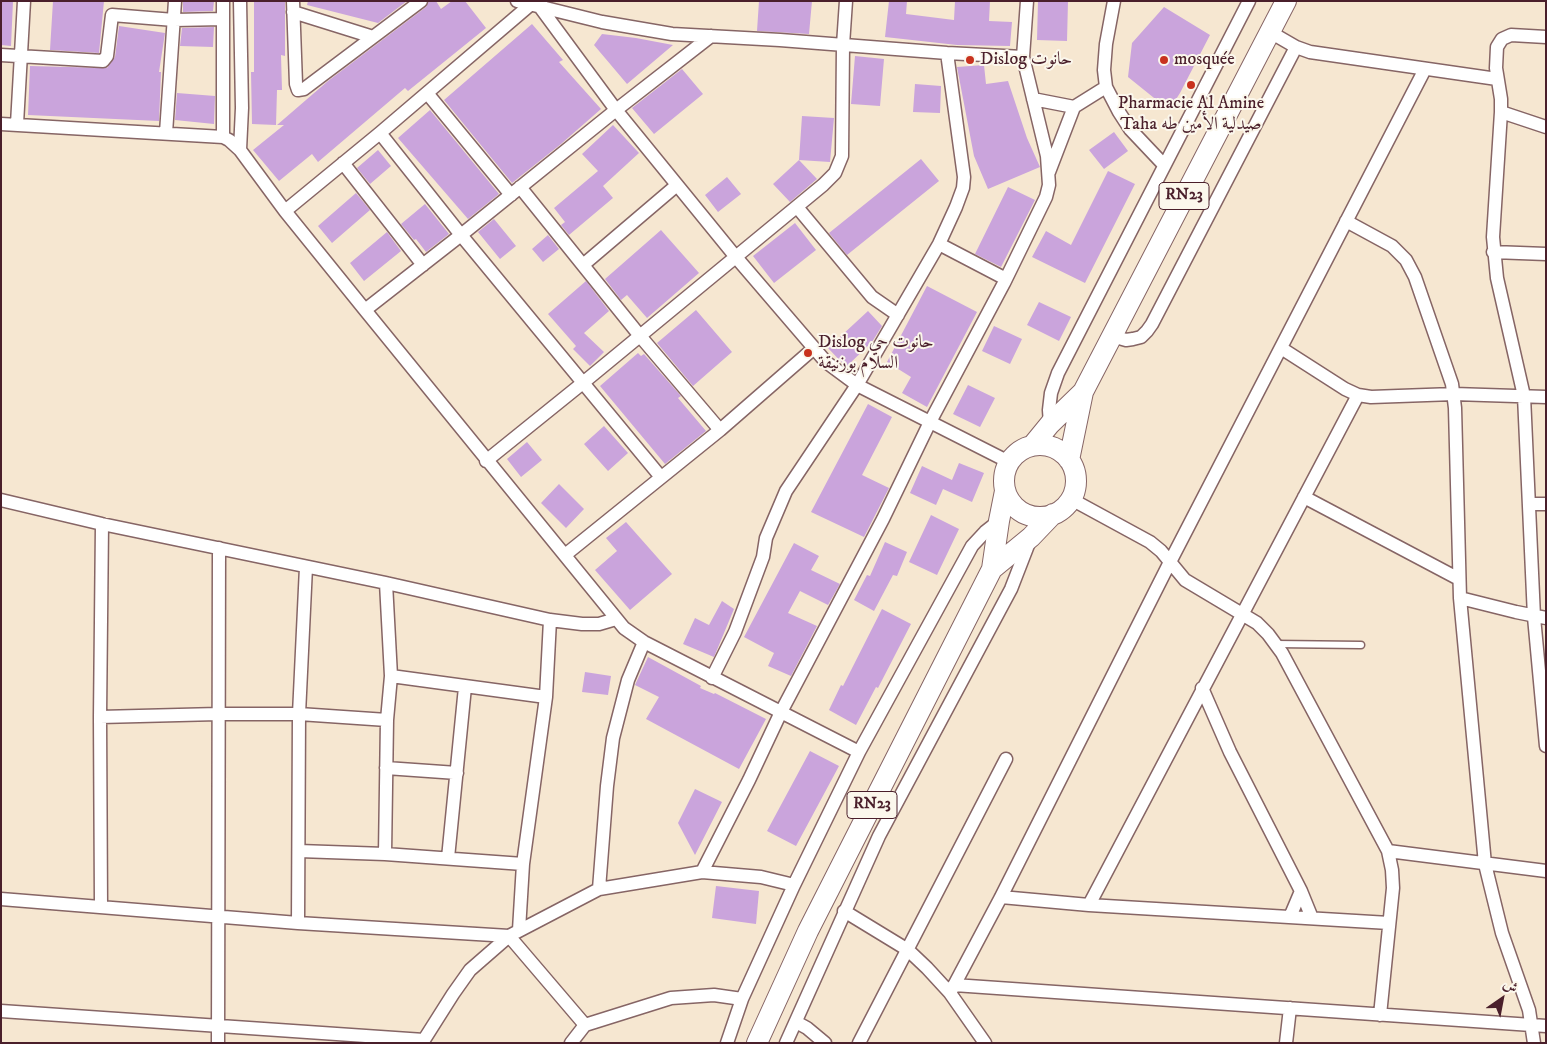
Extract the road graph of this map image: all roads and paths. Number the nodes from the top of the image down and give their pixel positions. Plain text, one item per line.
1 (24, 1) edge
2 (113, 1) edge
3 (175, 1) edge
4 (223, 1) edge
5 (240, 1) edge
6 (421, 1) edge
7 (518, 1) edge
8 (846, 1) edge
9 (1027, 1) edge
10 (1114, 1) edge
11 (1249, 1) edge
12 (1286, 1) edge
13 (537, 4) edge
14 (293, 7) edge
15 (112, 15) junction
16 (223, 19) junction
17 (174, 20) junction
18 (1270, 32) junction
19 (710, 36) junction
20 (373, 37) junction
21 (1546, 37) edge
22 (843, 45) junction
23 (1296, 47) junction
24 (947, 53) junction
25 (1, 55) edge
26 (20, 56) junction
27 (1023, 57) junction
28 (1425, 69) junction
29 (1497, 79) junction
30 (1106, 86) junction
31 (427, 93) junction
32 (1033, 99) junction
33 (1074, 107) junction
34 (616, 110) junction
35 (1501, 112) junction
36 (1, 124) edge
37 (17, 124) junction
38 (1546, 127) edge
39 (166, 133) junction
40 (380, 133) junction
41 (223, 136) junction
42 (240, 150) junction
43 (343, 163) junction
44 (1164, 165) junction
45 (1049, 172) junction
46 (677, 185) junction
47 (516, 191) junction
48 (797, 207) junction
49 (285, 211) junction
50 (1346, 221) junction
51 (461, 235) junction
52 (939, 244) junction
53 (1494, 252) junction
54 (1546, 254) edge
55 (735, 256) junction
56 (423, 265) junction
57 (582, 265) junction
58 (1006, 279) junction
59 (365, 310) junction
60 (898, 315) junction
61 (640, 336) junction
62 (1112, 336) junction
63 (813, 348) junction
64 (1281, 348) junction
65 (584, 382) junction
66 (857, 385) junction
67 (1083, 392) junction
68 (1358, 394) junction
69 (1454, 394) junction
70 (1524, 396) junction
71 (1546, 396) edge
72 (930, 422) junction
73 (1050, 424) junction
74 (720, 430) junction
75 (1032, 446) junction
76 (1068, 460) junction
77 (486, 461) junction
78 (1009, 462) junction
79 (660, 476) junction
80 (1005, 490) junction
81 (1304, 497) junction
82 (1071, 499) junction
83 (1, 500) edge
84 (1530, 504) junction
85 (1546, 504) edge
86 (1053, 514) junction
87 (999, 521) junction
88 (102, 524) junction
89 (1031, 536) junction
90 (219, 548) junction
91 (565, 555) junction
92 (1170, 562) junction
93 (306, 567) junction
94 (992, 569) junction
95 (1459, 579) junction
96 (386, 583) junction
97 (1460, 598) junction
98 (1242, 613) junction
99 (1540, 617) edge
100 (550, 620) junction
101 (616, 620) junction
102 (644, 642) junction
103 (1276, 644) junction
104 (1361, 645) dead end
105 (1543, 670) edge
106 (391, 676) junction
107 (712, 678) junction
108 (466, 687) junction
109 (1202, 688) junction
110 (546, 696) junction
111 (781, 712) junction
112 (218, 714) junction
113 (300, 714) junction
114 (100, 717) junction
115 (387, 720) junction
116 (1546, 746) edge
117 (859, 752) junction
118 (1006, 759) dead end
119 (386, 768) junction
120 (457, 772) junction
121 (299, 851) junction
122 (1388, 851) junction
123 (384, 854) junction
124 (448, 858) junction
125 (523, 864) junction
126 (1485, 864) junction
127 (702, 872) junction
128 (1546, 872) edge
129 (794, 885) junction
130 (599, 890) junction
131 (1301, 891) junction
132 (1001, 897) junction
133 (1, 899) edge
134 (1089, 905) junction
135 (101, 906) junction
136 (844, 911) junction
137 (218, 916) junction
138 (1290, 917) junction
139 (1312, 918) junction
140 (298, 923) junction
141 (1389, 923) junction
142 (514, 933) junction
143 (908, 950) junction
144 (952, 989) junction
145 (742, 1000) junction
146 (1290, 1008) junction
147 (1, 1011) edge
148 (1380, 1015) junction
149 (796, 1022) junction
150 (585, 1024) junction
151 (218, 1026) junction
152 (1532, 1026) junction
153 (1546, 1026) edge
154 (339, 1039) edge
155 (423, 1042) edge
156 (218, 1043) edge
157 (571, 1043) edge
158 (727, 1043) edge
159 (757, 1043) edge
160 (786, 1043) edge
161 (824, 1043) edge
162 (859, 1043) edge
163 (985, 1043) edge
164 (1286, 1043) edge
165 (1534, 1043) edge

1 - 26 street
2 - 15 street
3 - 17 street
4 - 16 street
5 - 42 street
6 - 20 street
7 - 13 street
8 - 22 street
9 - 27 street
10 - 30 street
11 - 44 street
12 - 18 main road, RN23
13 - 19 street
13 - 31 street
13 - 34 street
14 - 20 street
14 - 20 street
15 - 17 street
15 - 26 street
16 - 17 street
16 - 41 street
17 - 39 street
18 - 23 street
18 - 62 main road, RN23
19 - 22 street
19 - 34 street
21 - 29 street
22 - 24 street
22 - 48 street
23 - 28 street
23 - 62 street
24 - 27 street
24 - 52 street
25 - 26 street
26 - 37 street
27 - 32 street
28 - 29 street
28 - 50 street
29 - 35 street
30 - 33 street
30 - 44 street
31 - 40 street
31 - 47 street
32 - 33 street
32 - 45 street
33 - 45 street
34 - 46 street
34 - 47 street
35 - 38 street
35 - 53 street
36 - 37 street
37 - 39 street
39 - 41 street
40 - 43 street
40 - 51 street
41 - 42 street
42 - 49 street
43 - 49 street
43 - 56 street
44 - 73 street
45 - 58 street
46 - 55 street
46 - 57 street
47 - 51 street
47 - 57 street
48 - 55 street
48 - 60 street
49 - 59 street
50 - 64 street
50 - 69 street
51 - 56 street
51 - 65 street
52 - 58 street
52 - 60 street
53 - 54 street
53 - 70 street
55 - 61 street
55 - 63 street
56 - 59 street
57 - 61 street
58 - 72 street
59 - 77 street
60 - 66 street
61 - 65 street
61 - 74 street
62 - 67 main road, RN23
63 - 66 street
63 - 74 street
64 - 68 street
64 - 92 street
65 - 77 street
65 - 79 street
66 - 72 street
66 - 107 street
67 - 73 main road, RN23
67 - 76 main road, RN23
68 - 69 street
68 - 81 street
69 - 70 street
69 - 95 street
70 - 71 street
70 - 84 street
72 - 78 street
72 - 111 street
73 - 75 main road, RN23
74 - 79 street
75 - 76 main road
75 - 78 main road, RN23
76 - 82 main road, RN23
77 - 91 street
78 - 80 main road, RN23
79 - 91 street
80 - 86 main road
80 - 87 main road, RN23
81 - 95 street
81 - 98 street
82 - 86 main road, RN23
82 - 92 street
83 - 88 street
84 - 85 street
84 - 99 street
86 - 89 main road, RN23
87 - 94 main road, RN23
87 - 117 street
88 - 90 street
88 - 114 street
89 - 94 main road, RN23
89 - 136 street
90 - 93 street
90 - 112 street
91 - 101 street
92 - 98 street
92 - 132 street
93 - 96 street
93 - 113 street
94 - 159 main road, RN23
95 - 97 street
96 - 100 street
96 - 106 street
97 - 99 street
97 - 126 street
98 - 103 street
98 - 109 street
99 - 105 street
100 - 101 street
100 - 110 street
101 - 102 street
102 - 107 street
102 - 130 street
103 - 104 lane
103 - 122 street
105 - 116 street
106 - 108 street
106 - 115 street
107 - 111 street
108 - 110 street
108 - 120 street
109 - 131 street
109 - 134 street
110 - 125 street
111 - 117 street
111 - 127 street
112 - 113 street
112 - 114 street
112 - 137 street
113 - 115 street
113 - 121 street
114 - 135 street
115 - 119 street
117 - 129 street
118 - 143 street
119 - 120 street
119 - 123 street
120 - 124 street
121 - 123 street
121 - 140 street
122 - 126 street
122 - 141 street
123 - 124 street
124 - 125 street
125 - 142 street
126 - 128 street
126 - 152 street
127 - 129 street
127 - 130 street
129 - 145 street
130 - 142 street
131 - 138 street
131 - 139 street
132 - 134 street
132 - 144 street
133 - 135 street
134 - 138 street
135 - 137 street
136 - 143 street
136 - 149 street
137 - 140 street
137 - 151 street
138 - 139 street
139 - 141 street
140 - 142 street
141 - 148 street
142 - 150 street
142 - 155 street
143 - 144 street
143 - 162 street
144 - 146 street
144 - 163 street
145 - 150 street
145 - 158 street
146 - 148 street
146 - 164 street
147 - 151 street
148 - 152 street
149 - 160 street
149 - 161 street
150 - 157 street
151 - 154 street
151 - 156 street
152 - 153 street
152 - 165 street
154 - 155 street

